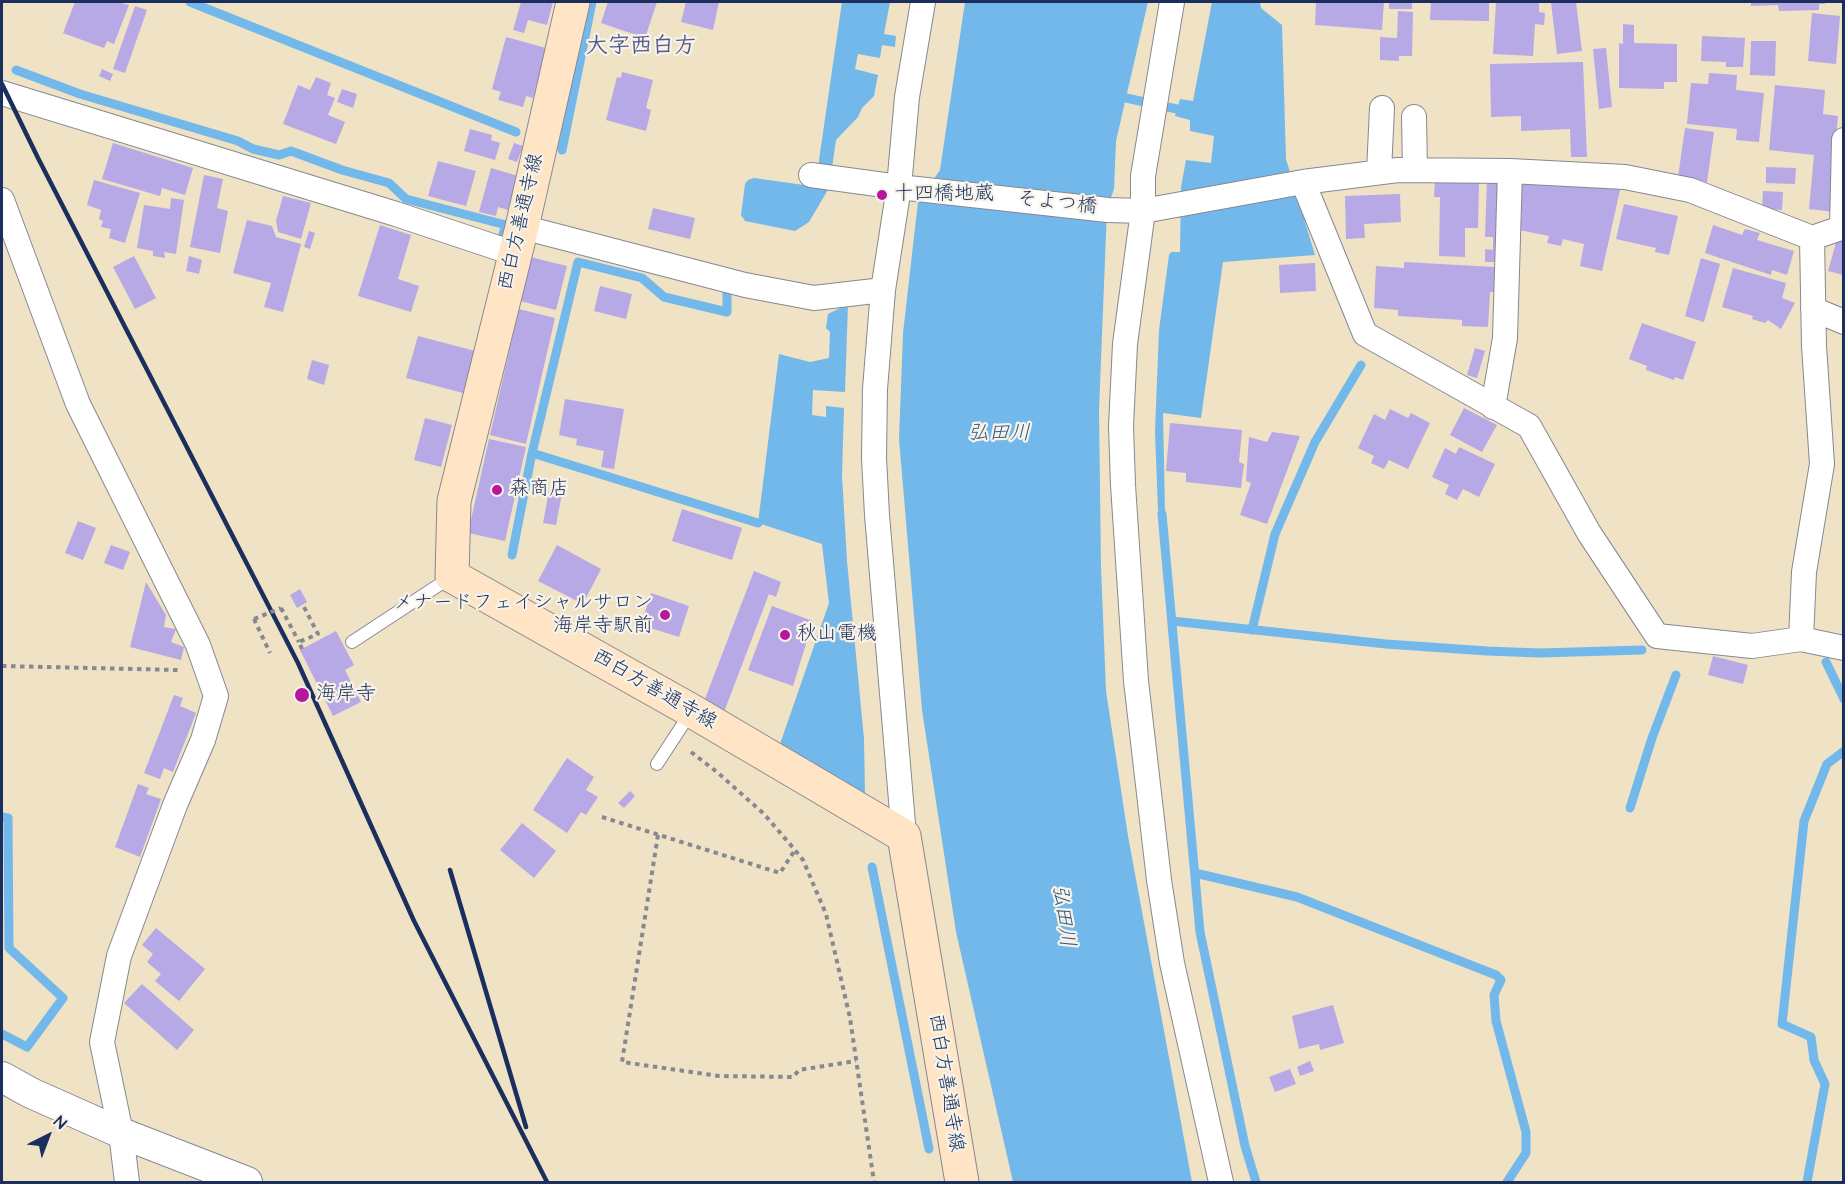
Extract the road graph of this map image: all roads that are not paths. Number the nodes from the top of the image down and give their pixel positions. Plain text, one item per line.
1 (573, 2) edge
2 (923, 2) edge
3 (1172, 2) edge
4 (2, 93) edge
5 (1382, 108) dead end
6 (1414, 117) dead end
7 (1844, 140) edge
8 (1415, 170) junction
9 (1510, 171) junction
10 (1379, 172) junction
11 (811, 175) dead end
12 (1303, 182) junction
13 (899, 187) junction
14 (2, 200) edge
15 (1143, 211) junction
16 (1843, 227) edge
17 (1812, 238) junction
18 (519, 240) junction
19 (883, 290) junction
20 (1813, 309) junction
21 (1844, 322) edge
22 (1493, 407) junction
23 (452, 576) junction
24 (1801, 639) junction
25 (352, 642) dead end
26 (1844, 648) edge
27 (692, 711) junction
28 (657, 764) dead end
29 (904, 836) junction
30 (2, 1077) edge
31 (121, 1133) junction
32 (127, 1182) edge
33 (247, 1182) edge
34 (962, 1182) edge
35 (1221, 1182) edge

1 - 18 main road, 西白方善通寺線
2 - 13 street
3 - 15 street
4 - 18 street
5 - 10 street
6 - 8 street
7 - 16 street
8 - 9 street, そよつ橋
8 - 10 street, そよつ橋
9 - 17 street, そよつ橋
9 - 22 street
10 - 12 street, そよつ橋
11 - 13 street, そよつ橋
12 - 15 street, そよつ橋
12 - 22 street
13 - 15 street, そよつ橋
13 - 19 street
14 - 31 street
15 - 35 street
16 - 17 street
17 - 20 street
18 - 19 street
18 - 23 main road, 西白方善通寺線
19 - 29 street
20 - 21 street
20 - 24 street
22 - 24 street
23 - 25 lane
23 - 27 main road, 西白方善通寺線
24 - 26 street
27 - 28 lane
27 - 29 main road, 西白方善通寺線
29 - 34 main road, 西白方善通寺線
30 - 31 street
31 - 32 street
31 - 33 street

